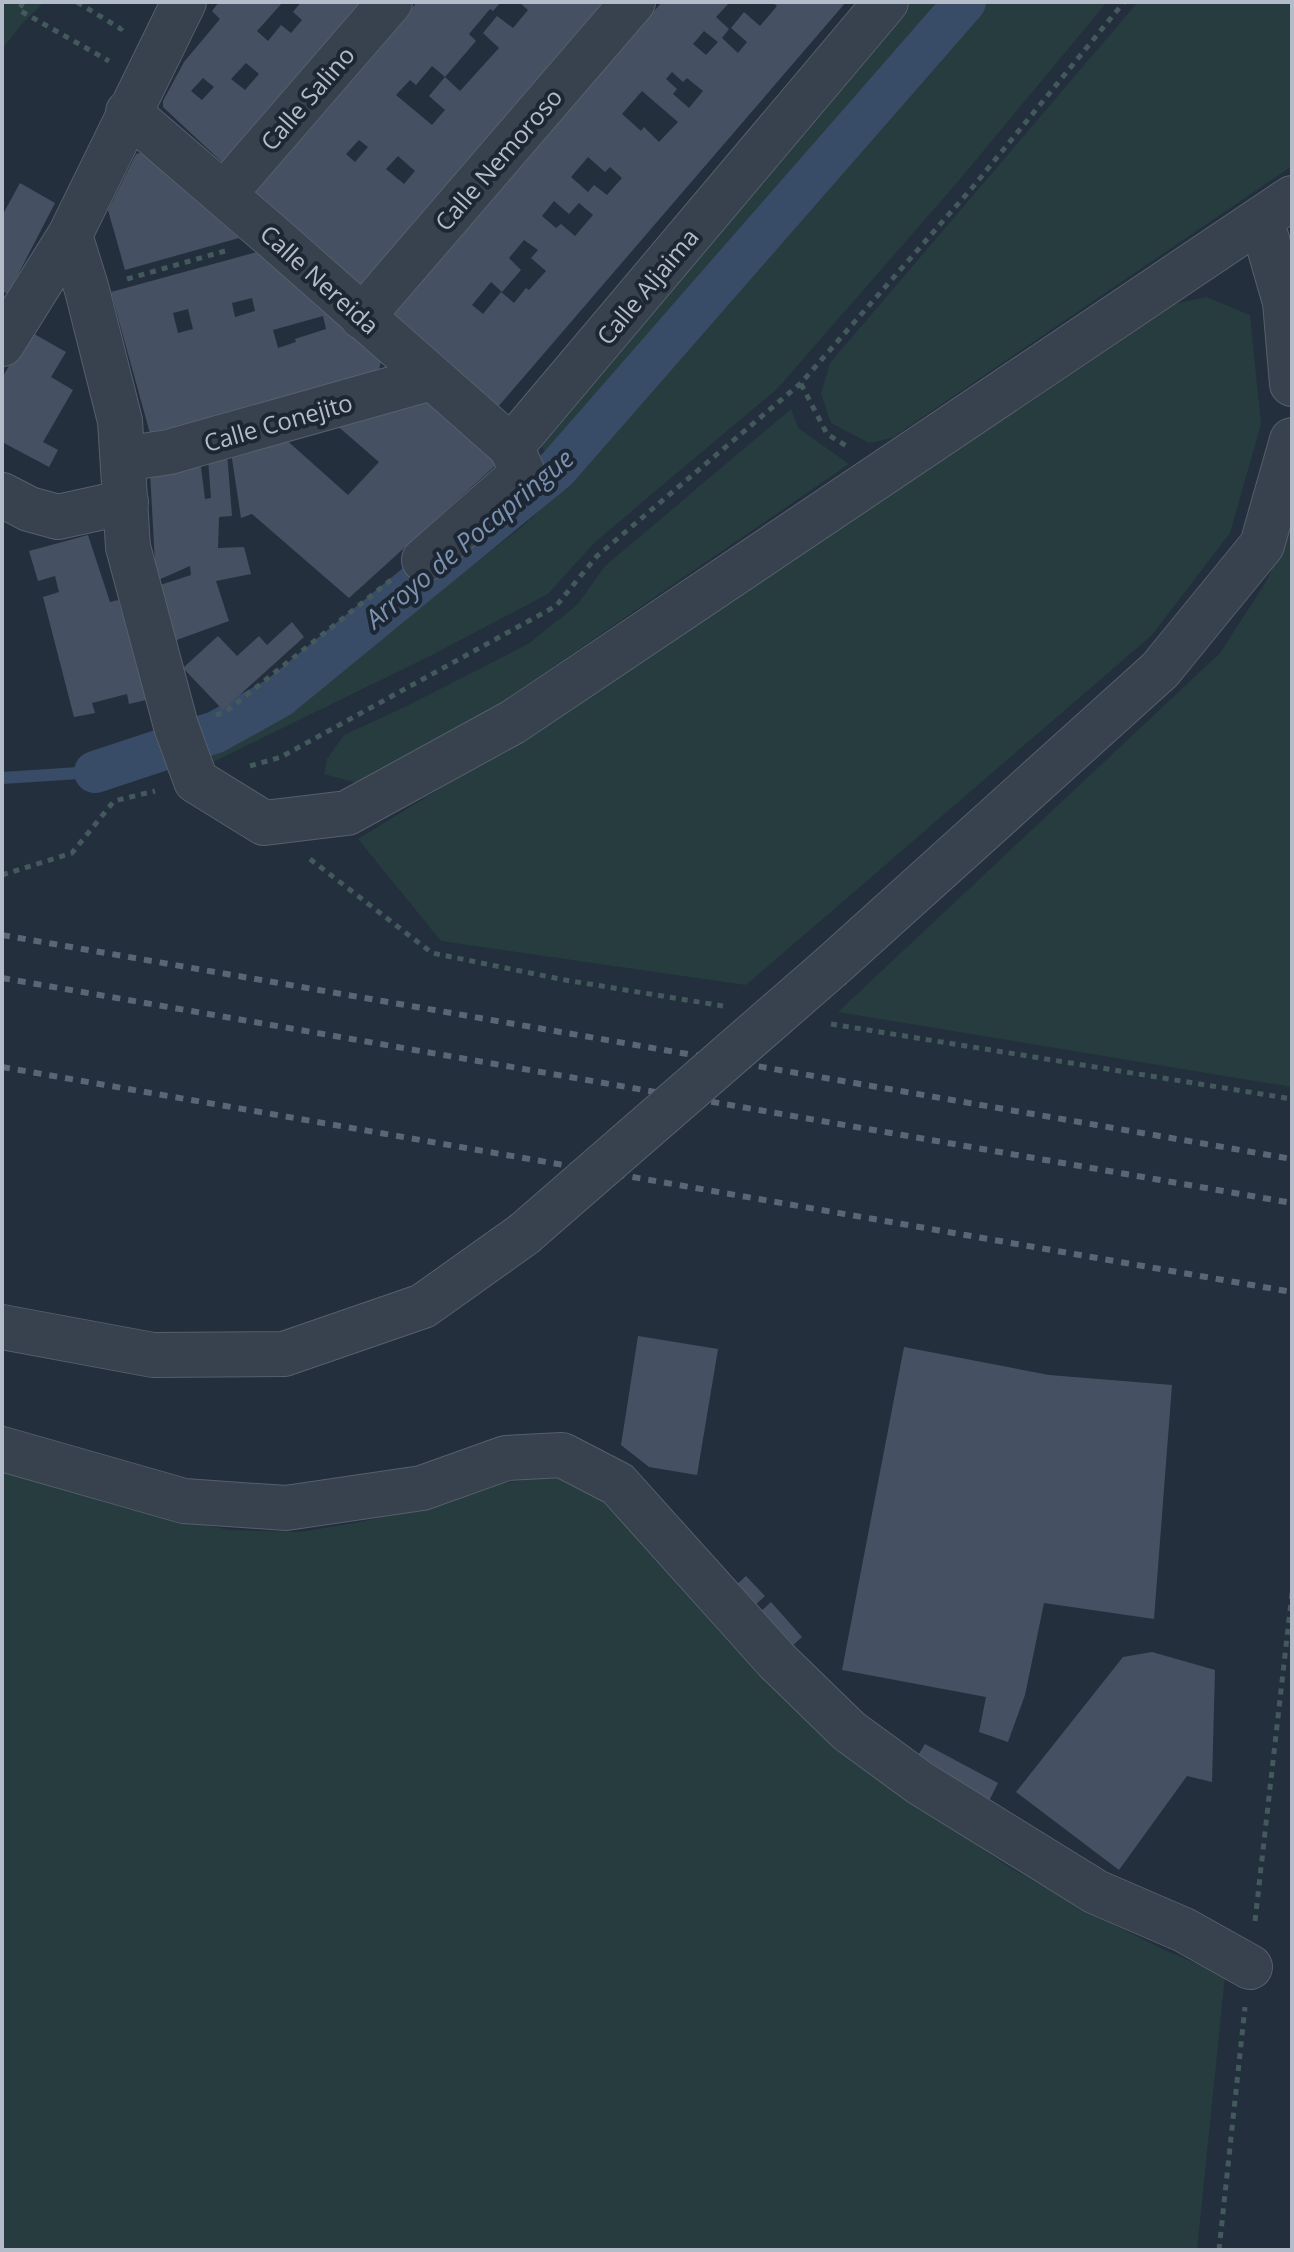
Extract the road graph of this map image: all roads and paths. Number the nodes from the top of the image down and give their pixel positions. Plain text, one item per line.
1 (23, 2) edge
2 (75, 2) edge
3 (184, 2) edge
4 (390, 2) edge
5 (633, 2) edge
6 (886, 2) edge
7 (1124, 2) edge
8 (128, 17) dead end
9 (136, 97) junction
10 (224, 194) junction
11 (1276, 208) edge
12 (70, 235) junction
13 (273, 237) junction
14 (87, 290) junction
15 (362, 317) junction
16 (2, 344) edge
17 (431, 378) junction
18 (801, 383) junction
19 (1292, 384) edge
20 (1292, 440) edge
21 (511, 447) junction
22 (123, 459) junction
23 (886, 471) junction
24 (2, 495) edge
25 (126, 502) junction
26 (424, 560) joint
27 (184, 747) junction
28 (264, 823) junction
29 (2, 875) edge
30 (733, 1007) dead end
31 (825, 1023) dead end
32 (1292, 1099) edge
33 (2, 1327) edge
34 (2, 1449) edge
35 (1250, 1967) dead end

1 - 9 path
2 - 8 path
3 - 9 street
4 - 10 street, Calle Salino
5 - 15 street, Calle Nemoroso
6 - 21 street, Calle Aljaima
7 - 18 path
9 - 10 street, Calle Nereida
9 - 12 street
10 - 13 street, Calle Nereida
11 - 19 street
11 - 23 street
12 - 14 street
12 - 16 street
13 - 14 path
13 - 15 street, Calle Nereida
14 - 22 street
15 - 17 street, Calle Nereida
17 - 21 street, Calle Nereida
17 - 22 street, Calle Conejito
18 - 23 path
18 - 27 path
20 - 33 street, bridge
21 - 26 street
22 - 25 street
23 - 28 street
24 - 25 street
25 - 27 street
26 - 27 path
27 - 28 street
27 - 29 path
28 - 30 path
31 - 32 path
34 - 35 street

